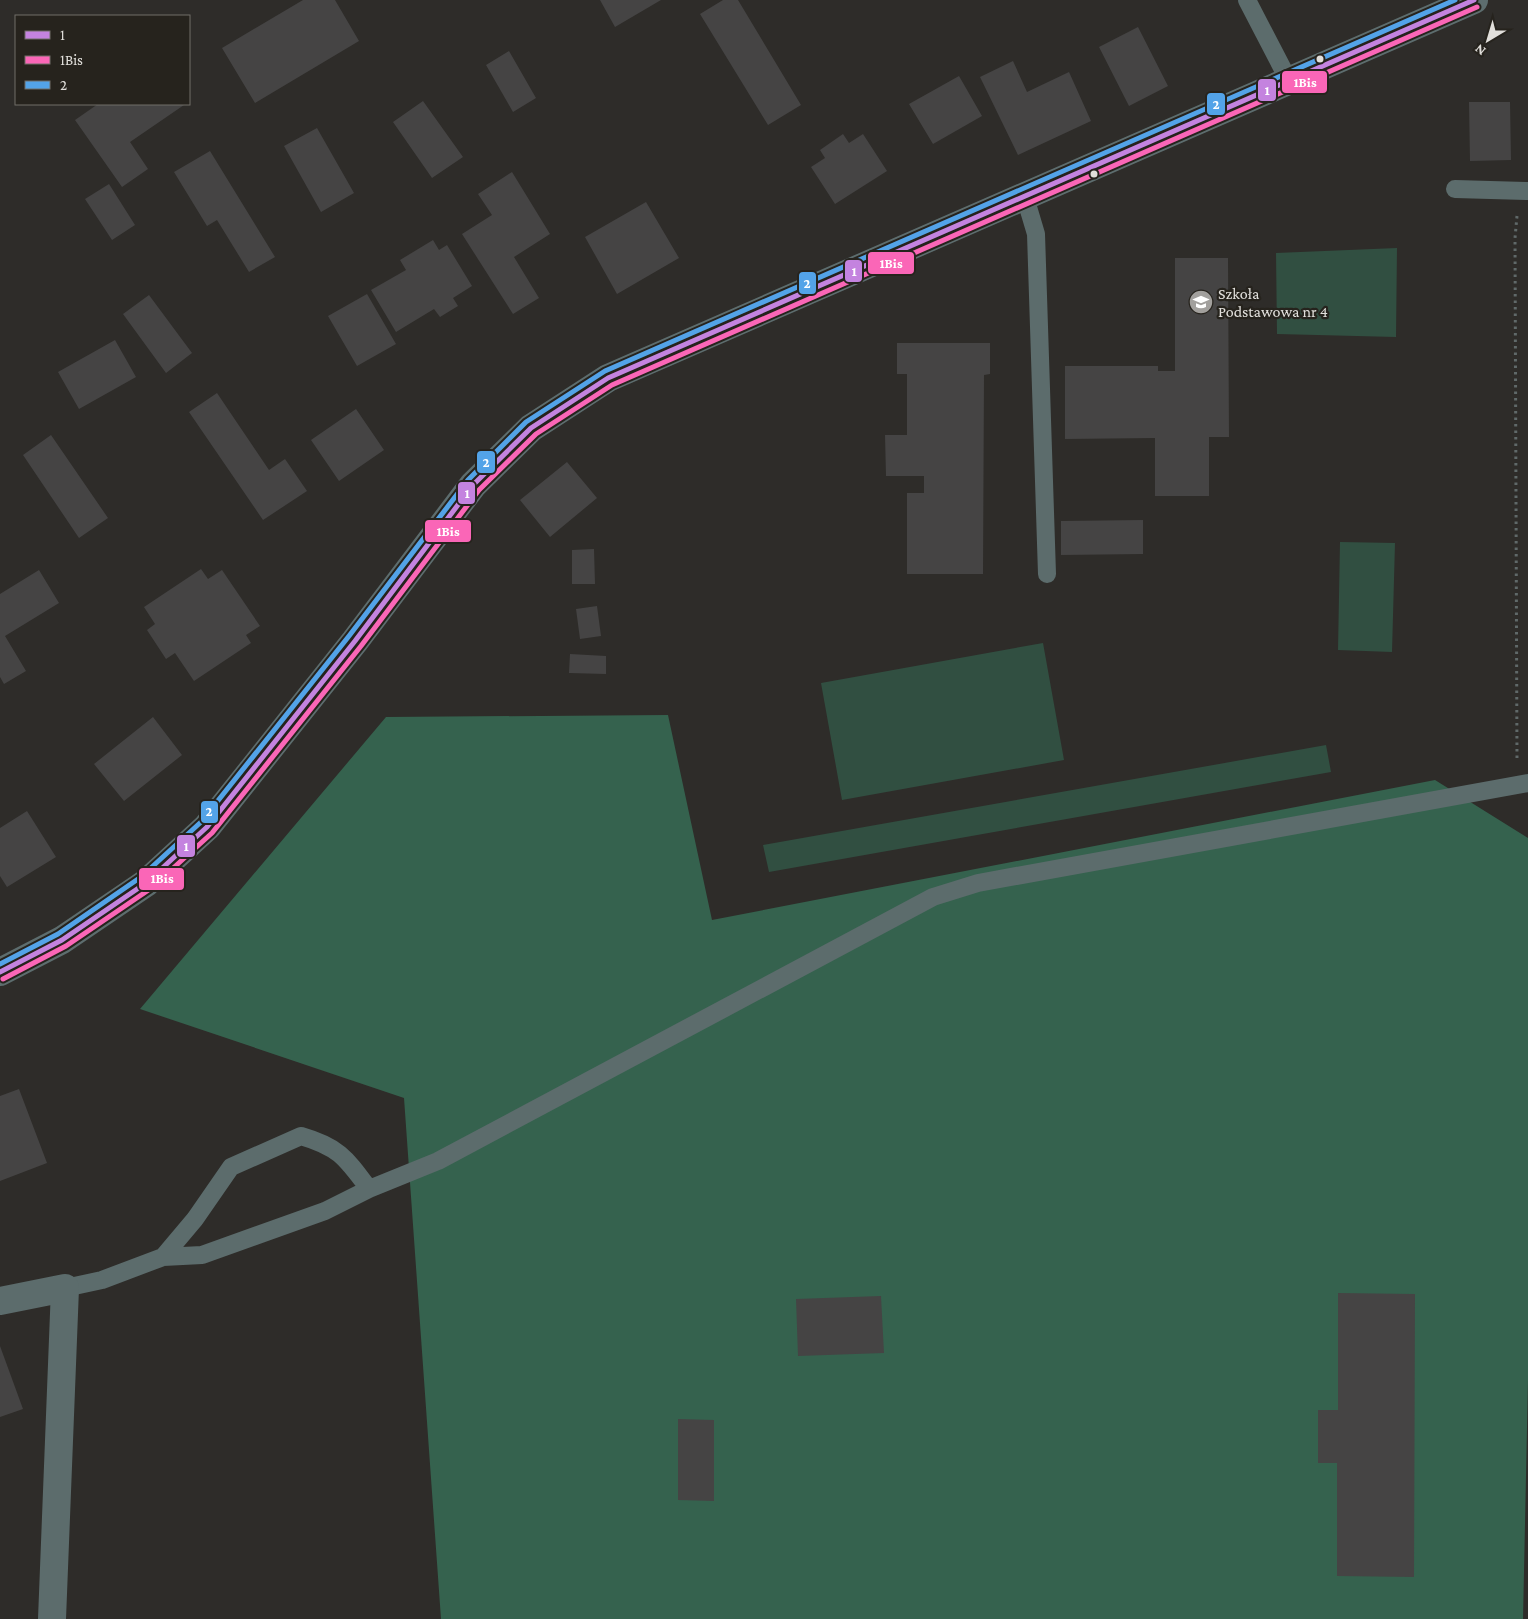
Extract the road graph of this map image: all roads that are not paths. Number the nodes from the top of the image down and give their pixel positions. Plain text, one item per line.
1 (1247, 0) edge
2 (1474, 0) edge
3 (1289, 81) junction
4 (1455, 189) dead end
5 (1524, 191) edge
6 (1024, 197) junction
7 (1047, 574) dead end
8 (1523, 783) edge
9 (0, 972) edge
10 (369, 1189) junction
11 (162, 1257) junction
12 (65, 1288) junction
13 (0, 1301) edge
14 (52, 1619) edge

1 - 3 lane
2 - 3 street
3 - 6 street
4 - 5 lane
6 - 7 lane
6 - 9 street
8 - 10 lane
10 - 11 lane
10 - 11 lane
11 - 12 lane
12 - 13 street
12 - 14 street

